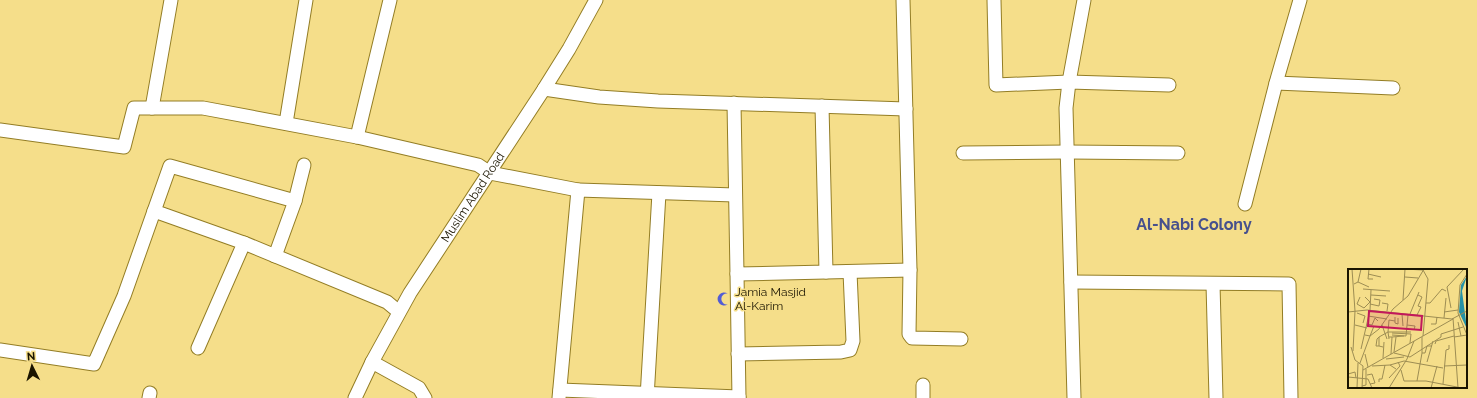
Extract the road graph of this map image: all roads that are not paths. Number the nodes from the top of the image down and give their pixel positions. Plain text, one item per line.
1 (171, 0) edge
2 (306, 0) edge
3 (390, 0) edge
4 (596, 0) edge
5 (903, 0) edge
6 (994, 0) edge
7 (1084, 0) edge
8 (1300, 0) edge
9 (1069, 82) junction
10 (1276, 83) junction
11 (1169, 85) dead end
12 (1393, 88) dead end
13 (544, 89) junction
14 (734, 103) junction
15 (822, 106) junction
16 (152, 108) junction
17 (906, 109) junction
18 (286, 124) junction
19 (0, 130) edge
20 (357, 136) junction
21 (1068, 152) junction
22 (963, 153) dead end
23 (1178, 153) dead end
24 (304, 165) dead end
25 (490, 173) junction
26 (578, 190) junction
27 (659, 193) junction
28 (735, 195) junction
29 (295, 201) junction
30 (1244, 204) dead end
31 (154, 211) junction
32 (244, 243) junction
33 (275, 256) junction
34 (910, 270) junction
35 (826, 272) junction
36 (850, 272) junction
37 (737, 274) junction
38 (1071, 282) junction
39 (1213, 284) junction
40 (399, 312) junction
41 (961, 339) dead end
42 (198, 348) dead end
43 (0, 350) edge
44 (738, 354) junction
45 (372, 362) junction
46 (559, 394) edge
47 (647, 396) edge
48 (739, 397) edge
49 (355, 398) edge
50 (426, 398) edge
51 (1074, 398) edge
52 (1216, 398) edge
53 (1291, 398) edge

1 - 16 street
2 - 18 street
3 - 20 street
4 - 13 street, Muslim Abad Road
5 - 17 street
6 - 9 street
7 - 9 street
8 - 10 street
9 - 11 street
9 - 21 street
10 - 12 street
10 - 30 street
13 - 14 street
13 - 25 street, Muslim Abad Road
14 - 15 street
14 - 28 street
15 - 17 street
15 - 35 street
16 - 18 street
16 - 19 street
17 - 34 street
18 - 20 street
20 - 25 street
21 - 22 street
21 - 23 street
21 - 38 street
24 - 29 street
25 - 26 street
25 - 40 street, Muslim Abad Road
26 - 27 street
26 - 46 street
27 - 28 street
27 - 47 street
28 - 37 street
29 - 31 street
29 - 33 street
31 - 32 street
31 - 43 street
32 - 33 street
32 - 42 street
33 - 40 street
34 - 36 street
34 - 41 street
35 - 36 street
35 - 37 street
36 - 44 street
37 - 44 street
38 - 39 street
38 - 51 street
39 - 52 street
39 - 53 street
40 - 45 street, Muslim Abad Road
44 - 48 street
45 - 49 street, Muslim Abad Road
45 - 50 street
46 - 47 street
47 - 48 street

